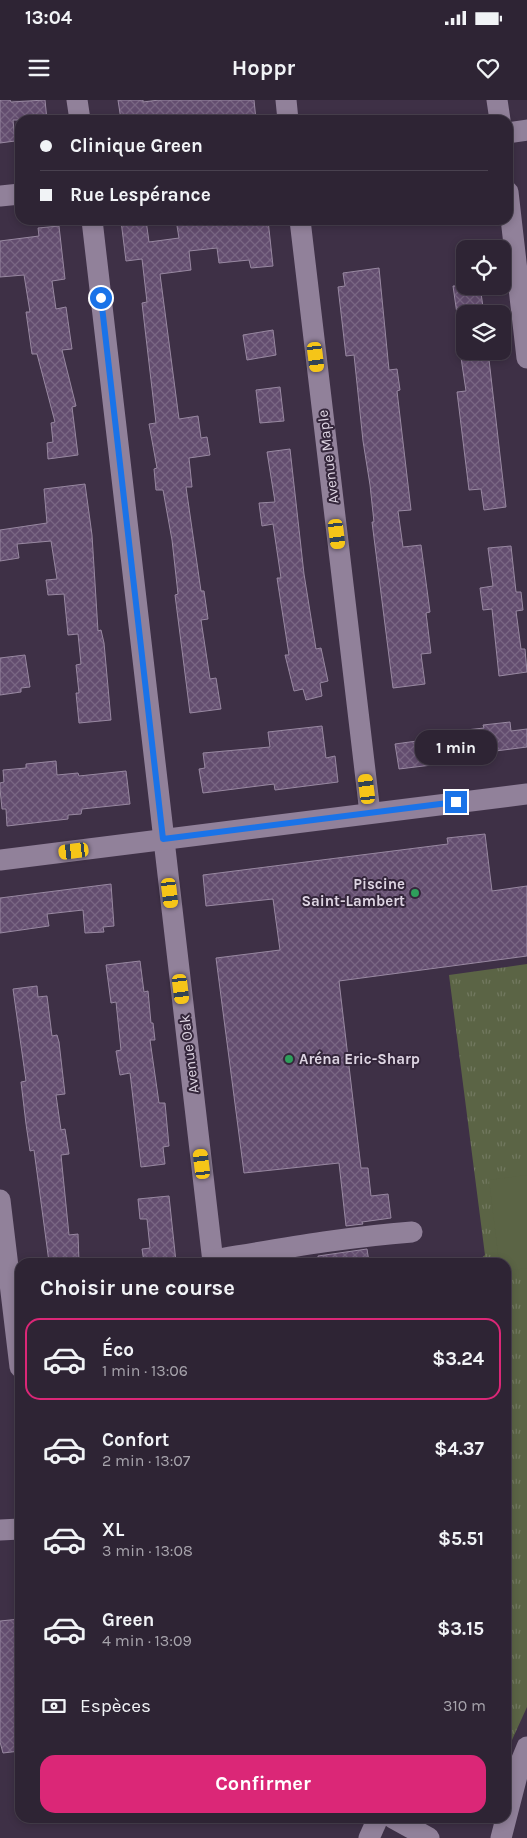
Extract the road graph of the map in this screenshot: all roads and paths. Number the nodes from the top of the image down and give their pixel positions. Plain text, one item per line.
1 (77, 100) edge
2 (286, 100) edge
3 (497, 100) edge
4 (79, 115) edge
5 (288, 115) edge
6 (499, 115) edge
7 (527, 130) edge
8 (513, 132) edge
9 (15, 194) edge
10 (0, 196) edge
11 (93, 225) edge
12 (301, 225) edge
13 (512, 225) edge
14 (527, 358) edge
15 (527, 794) edge
16 (370, 813) junction
17 (163, 839) junction
18 (0, 860) edge
19 (0, 1200) edge
20 (412, 1232) dead end
21 (213, 1258) edge
22 (226, 1258) edge
23 (15, 1325) edge
24 (15, 1529) edge
25 (0, 1530) edge
26 (527, 1747) edge
27 (511, 1799) edge
28 (376, 1823) edge
29 (402, 1823) edge
30 (505, 1823) edge
31 (369, 1838) edge
32 (429, 1838) edge
33 (501, 1838) edge

1 - 4 street
2 - 5 street
3 - 6 street
7 - 8 street
9 - 10 street
11 - 17 street, Avenue Oak
12 - 16 street, Avenue Maple
13 - 14 street
15 - 16 street
16 - 17 street
17 - 18 street
17 - 21 street, Avenue Oak
19 - 23 street
20 - 22 street
24 - 25 street
26 - 27 street
28 - 31 street
29 - 32 street
30 - 33 street

